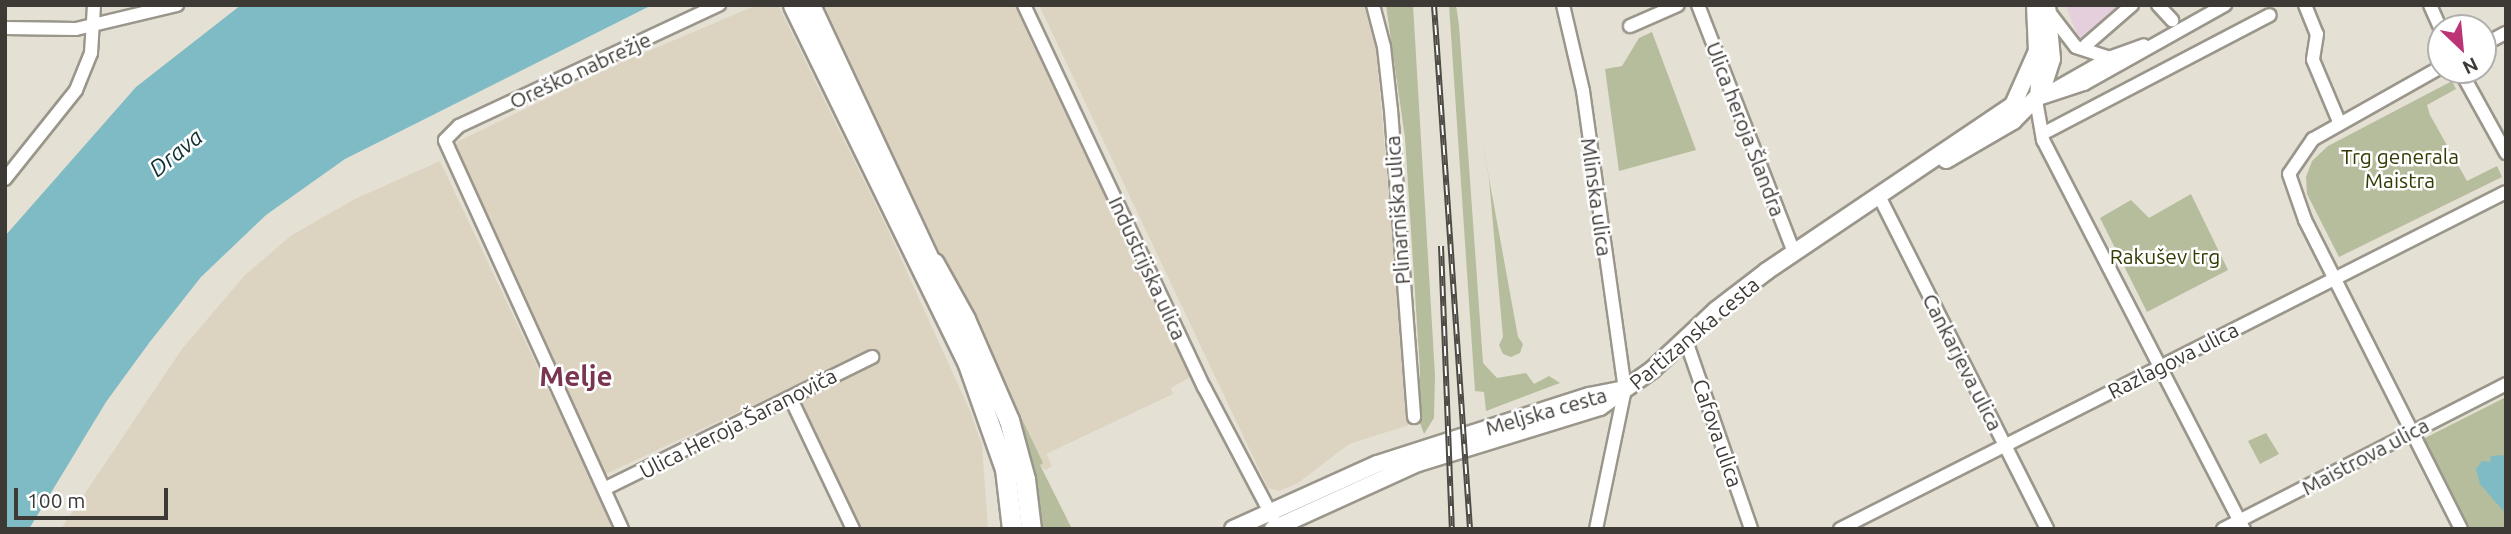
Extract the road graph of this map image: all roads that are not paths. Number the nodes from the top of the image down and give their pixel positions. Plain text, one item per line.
1 (94, 5) edge
2 (177, 5) edge
3 (719, 5) edge
4 (793, 5) edge
5 (810, 5) edge
6 (1024, 5) edge
7 (1373, 5) edge
8 (1563, 5) edge
9 (1678, 5) edge
10 (1698, 5) edge
11 (2132, 5) edge
12 (2158, 5) edge
13 (2225, 5) edge
14 (2305, 5) edge
15 (2043, 7) edge
16 (2270, 15) dead end
17 (2172, 20) dead end
18 (94, 26) junction
19 (1630, 26) dead end
20 (5, 28) edge
21 (2038, 43) junction
22 (2150, 44) junction
23 (2086, 45) dead end
24 (2109, 58) junction
25 (2427, 75) edge
26 (2468, 84) edge
27 (2036, 100) junction
28 (2006, 110) junction
29 (2340, 124) junction
30 (2048, 131) dead end
31 (870, 146) junction
32 (2506, 153) edge
33 (5, 179) edge
34 (2506, 192) edge
35 (1879, 196) junction
36 (916, 243) junction
37 (1794, 252) junction
38 (2335, 279) junction
39 (1685, 338) junction
40 (872, 357) dead end
41 (2160, 366) junction
42 (2506, 384) edge
43 (1625, 389) junction
44 (791, 399) junction
45 (1414, 417) dead end
46 (2413, 431) junction
47 (2005, 445) junction
48 (604, 489) junction
49 (1268, 511) junction
50 (2242, 525) edge
51 (1021, 528) edge
52 (1278, 528) edge
53 (622, 529) edge
54 (853, 529) edge
55 (999, 529) edge
56 (1233, 529) edge
57 (1596, 529) edge
58 (1751, 529) edge
59 (1840, 529) edge
60 (2047, 529) edge
61 (2224, 529) edge
62 (2461, 529) edge

1 - 18 street
2 - 18 street
3 - 48 street, Oreško nabrežje
4 - 31 highway
5 - 31 highway
6 - 49 street, Industrijska ulica
7 - 45 street, Plinarniška ulica
8 - 43 street, Mlinska ulica
9 - 19 street
10 - 37 street, Ulica heroja Šlandra
11 - 23 street
12 - 17 street
13 - 22 street, Partizanska cesta
14 - 29 street
15 - 21 main road
15 - 24 street
15 - 27 main road
16 - 30 street
18 - 20 street
18 - 33 street
21 - 27 street
21 - 28 main road
22 - 24 street, Partizanska cesta
22 - 27 street, Partizanska cesta
24 - 27 street, Partizanska cesta
25 - 29 street
26 - 32 street
27 - 28 street, Partizanska cesta
27 - 35 main road, Partizanska cesta
27 - 41 street
28 - 35 main road, Partizanska cesta
29 - 38 street
31 - 36 highway
34 - 38 street, Razlagova ulica
35 - 37 main road, Partizanska cesta
35 - 47 street, Cankarjeva ulica
36 - 51 highway
36 - 55 highway
37 - 39 main road, Partizanska cesta
38 - 41 street, Razlagova ulica
38 - 46 street
39 - 43 main road, Partizanska cesta
39 - 58 street, Cafova ulica
40 - 44 street, Ulica Heroja Šaranoviča
41 - 47 street, Razlagova ulica
41 - 50 street
42 - 46 street, Maistrova ulica
43 - 49 main road, Meljska cesta
43 - 52 main road, Meljska cesta
43 - 57 street, Partizanska cesta
44 - 48 street, Ulica Heroja Šaranoviča
44 - 54 street
46 - 50 street, Maistrova ulica
46 - 62 street
47 - 59 street, Razlagova ulica
47 - 60 street, Cankarjeva ulica
48 - 53 street
49 - 52 street, Industrijska ulica
49 - 56 main road, Meljska cesta
50 - 61 street, Maistrova ulica

